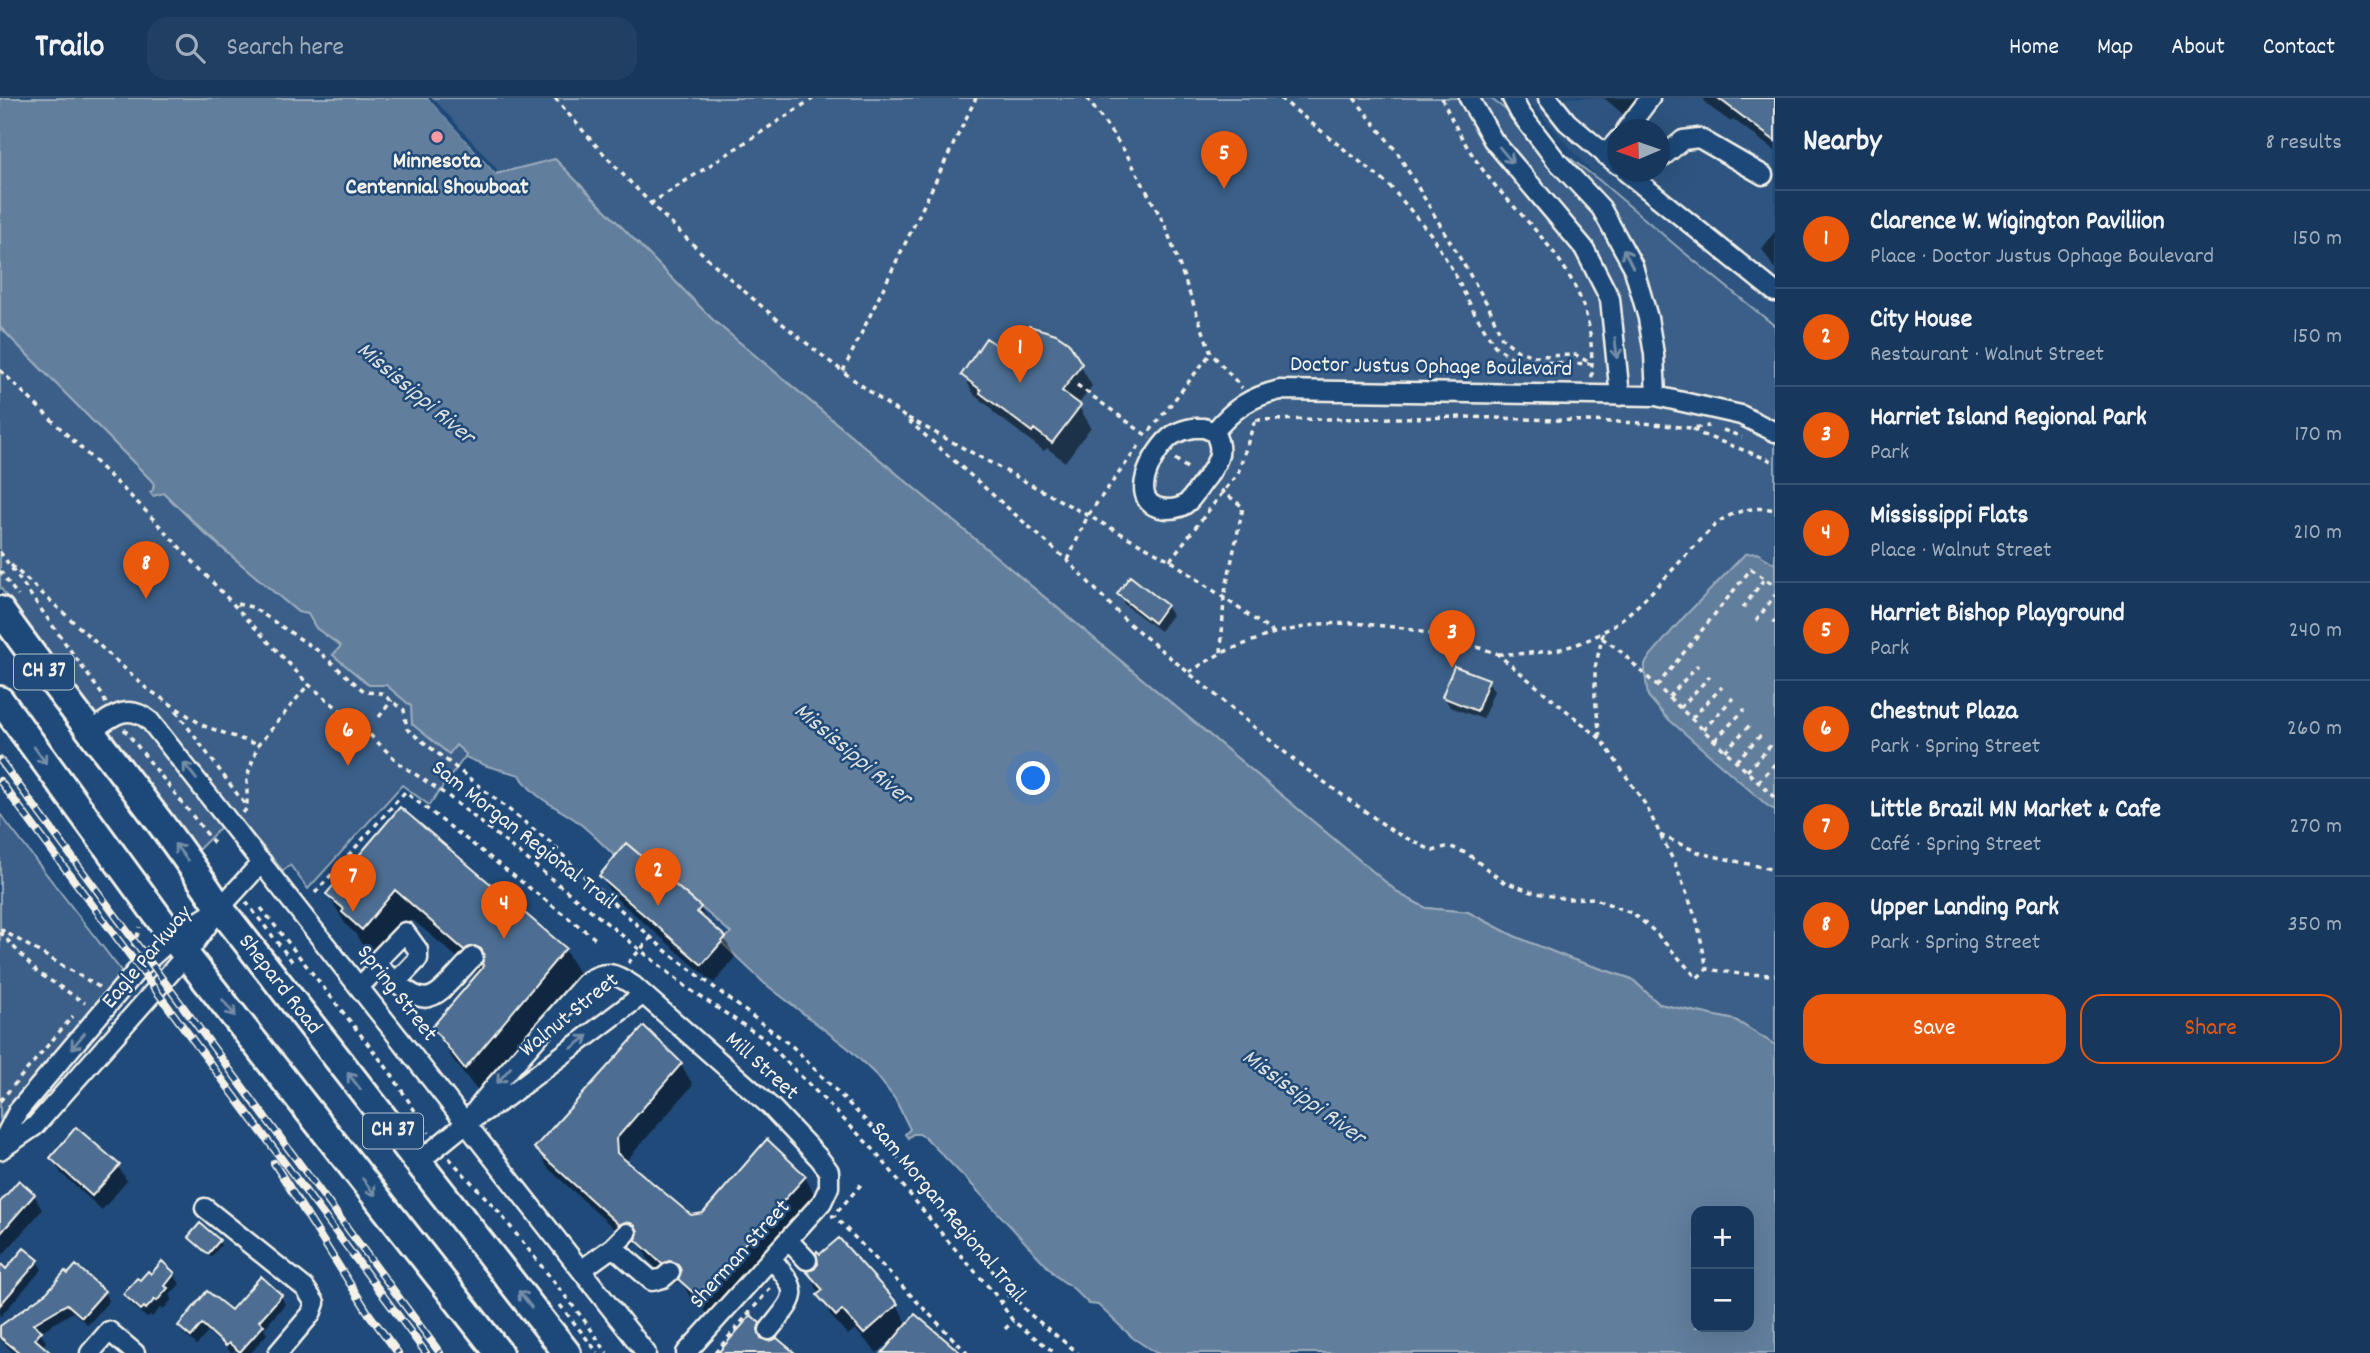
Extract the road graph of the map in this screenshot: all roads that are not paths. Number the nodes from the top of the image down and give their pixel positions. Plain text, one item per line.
1 (1469, 98) edge
2 (1512, 98) edge
3 (1548, 98) edge
4 (1650, 98) edge
5 (1634, 119) edge
6 (1670, 151) edge
7 (1607, 157) edge
8 (1763, 175) dead end
9 (1651, 182) edge
10 (1775, 292) edge
11 (1620, 396) junction
12 (1656, 396) junction
13 (1214, 432) junction
14 (1775, 432) edge
15 (11, 606) edge
16 (0, 700) edge
17 (89, 733) junction
18 (262, 862) junction
19 (228, 900) junction
20 (180, 946) junction
21 (472, 957) dead end
22 (379, 967) junction
23 (396, 982) junction
24 (359, 987) junction
25 (642, 995) junction
26 (465, 1124) junction
27 (0, 1148) edge
28 (426, 1156) junction
29 (829, 1187) joint
30 (205, 1208) dead end
31 (627, 1233) dead end
32 (788, 1240) junction
33 (613, 1247) junction
34 (771, 1258) junction
35 (807, 1260) dead end
36 (582, 1270) junction
37 (670, 1272) dead end
38 (769, 1330) dead end
39 (90, 1353) edge
40 (135, 1353) edge
41 (278, 1353) edge
42 (499, 1353) edge
43 (567, 1353) edge
44 (646, 1353) edge
45 (686, 1353) edge

1 -> 11 street
12 -> 2 street
3 - 7 street
4 - 5 street
6 - 8 street
9 - 10 street
11 - 12 street, Doctor Justus Ophage Boulevard
11 - 13 street, Doctor Justus Ophage Boulevard
12 - 14 street, Doctor Justus Ophage Boulevard
13 - 13 street
15 - 17 highway, Shepard Road / CH 37
16 -> 20 highway, CH 37
18 -> 17 street, Spring Street
19 -> 17 highway, Shepard Road / CH 37
18 - 19 street, Eagle Parkway
18 - 24 street, Spring Street
19 - 20 street, Eagle Parkway
28 -> 19 highway, Shepard Road / CH 37
20 - 27 street, Eagle Parkway
20 -> 27 street, Eagle Parkway
20 -> 42 highway, CH 37
21 - 23 street
22 - 23 street
22 - 23 street
22 - 24 street
24 - 26 street, Spring Street
26 -> 25 street, Walnut Street
25 -> 26 street, Walnut Street
25 - 29 street, Mill Street
26 - 28 street, Walnut Street
26 - 36 street, Spring Street
43 -> 28 highway, Shepard Road / CH 37
29 - 32 street, Sherman Street
30 - 41 street
31 - 33 street
32 - 34 street, Sherman Street
32 - 35 street
33 - 36 street
33 - 37 street
34 - 38 street
34 - 45 street, Sherman Street
36 - 44 street, Spring Street
39 - 40 street

